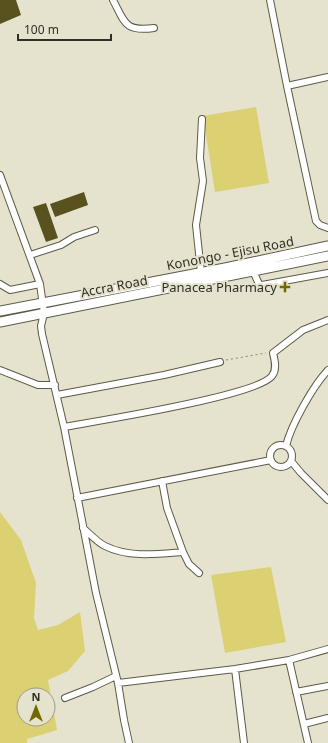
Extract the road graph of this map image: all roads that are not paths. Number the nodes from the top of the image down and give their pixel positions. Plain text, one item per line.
1 (113, 0) edge
2 (270, 0) edge
3 (154, 28) dead end
4 (328, 77) edge
5 (287, 86) junction
6 (202, 119) dead end
7 (0, 175) edge
8 (328, 228) edge
9 (95, 230) dead end
10 (328, 250) edge
11 (30, 255) junction
12 (253, 270) junction
13 (201, 272) junction
14 (328, 273) edge
15 (0, 284) edge
16 (40, 284) junction
17 (43, 302) junction
18 (0, 311) edge
19 (44, 313) junction
20 (328, 320) edge
21 (0, 322) edge
22 (220, 362) road end
23 (0, 370) edge
24 (328, 370) edge
25 (55, 385) junction
26 (58, 395) junction
27 (64, 427) junction
28 (286, 446) junction
29 (271, 460) junction
30 (291, 461) junction
31 (162, 481) junction
32 (77, 498) junction
33 (328, 500) edge
34 (83, 528) junction
35 (183, 552) junction
36 (199, 573) dead end
37 (328, 650) edge
38 (289, 660) junction
39 (235, 669) junction
40 (116, 676) junction
41 (118, 683) junction
42 (328, 686) edge
43 (296, 692) junction
44 (65, 698) dead end
45 (328, 718) edge
46 (304, 724) junction
47 (129, 743) edge
48 (244, 743) edge
49 (308, 743) edge

1 - 3 street
2 - 5 street
4 - 5 street
5 - 8 street
6 - 13 street
7 - 11 street
9 - 11 street
10 - 12 highway, Accra Road
10 - 13 highway, Konongo - Ejisu Road
11 - 16 street
12 - 14 street
12 - 19 highway, Accra Road
13 - 17 highway, Konongo - Ejisu Road
15 - 16 street
16 - 17 street
17 - 18 highway, Konongo - Ejisu Road
17 - 19 street
19 - 21 highway, Accra Road
19 - 25 street
20 - 27 street
22 - 26 street
23 - 25 street
24 - 28 street
25 - 26 street
26 - 27 street
27 - 32 street
28 - 29 street
28 - 30 street
29 - 30 street
29 - 31 street
30 - 33 street
31 - 32 street
31 - 35 street
32 - 34 street
34 - 35 street
34 - 40 street
35 - 36 street
37 - 38 street
38 - 39 street
38 - 43 street
39 - 41 street
39 - 48 street
40 - 41 street
40 - 44 street
41 - 47 street
42 - 43 street
43 - 46 street
45 - 46 street
46 - 49 street

